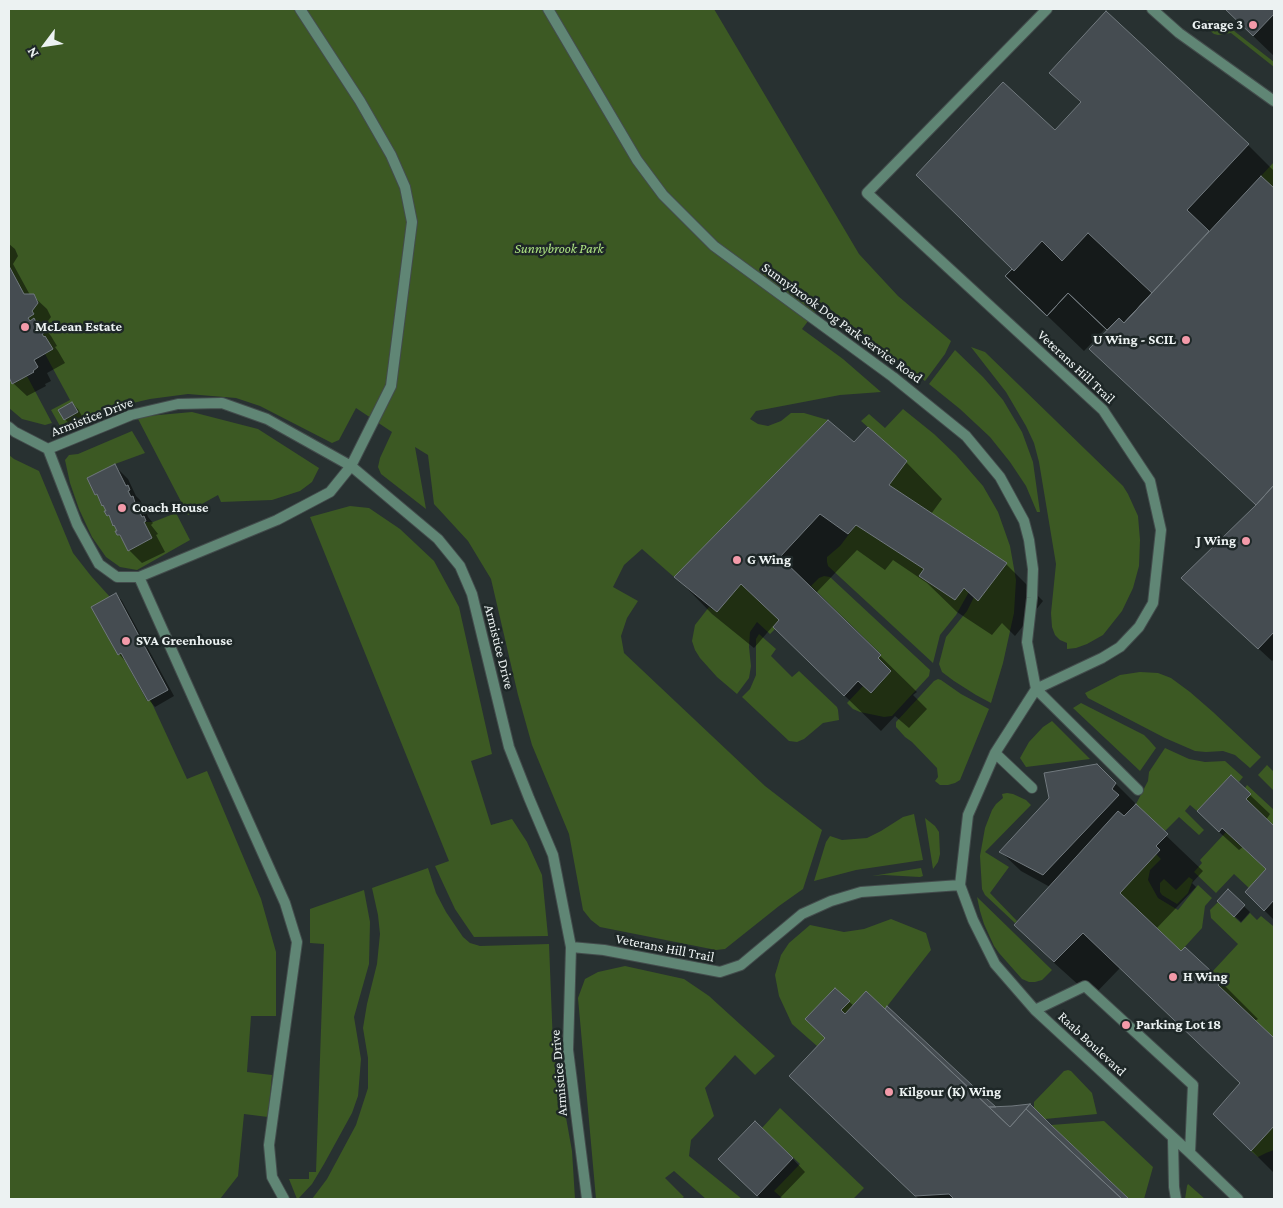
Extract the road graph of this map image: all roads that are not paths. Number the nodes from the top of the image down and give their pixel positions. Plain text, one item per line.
1 (300, 9) edge
2 (548, 9) edge
3 (1047, 9) edge
4 (1152, 9) edge
5 (1274, 101) edge
6 (9, 427) edge
7 (48, 449) junction
8 (351, 466) junction
9 (138, 577) junction
10 (1036, 689) junction
11 (995, 753) junction
12 (1032, 788) dead end
13 (1138, 790) dead end
14 (960, 885) junction
15 (570, 947) junction
16 (1035, 1010) junction
17 (1173, 1139) junction
18 (1190, 1153) junction
19 (284, 1199) edge
20 (587, 1199) edge
21 (1176, 1199) edge
22 (1238, 1199) edge

1 - 8 lane
2 - 10 lane, Sunnybrook Dog Park Service Road
3 - 10 lane, Veterans Hill Trail
4 - 5 lane
6 - 7 lane
7 - 8 lane, Armistice Drive
7 - 9 lane
8 - 9 lane
8 - 15 lane, Armistice Drive
9 - 19 lane
10 - 11 lane
10 - 13 lane
11 - 12 lane
11 - 14 lane
14 - 15 lane, Veterans Hill Trail
14 - 16 lane, Raab Boulevard
15 - 20 lane, Armistice Drive
16 - 17 lane, Raab Boulevard
16 - 18 lane
17 - 18 lane, Raab Boulevard
17 - 21 lane
18 - 22 lane, Raab Boulevard

